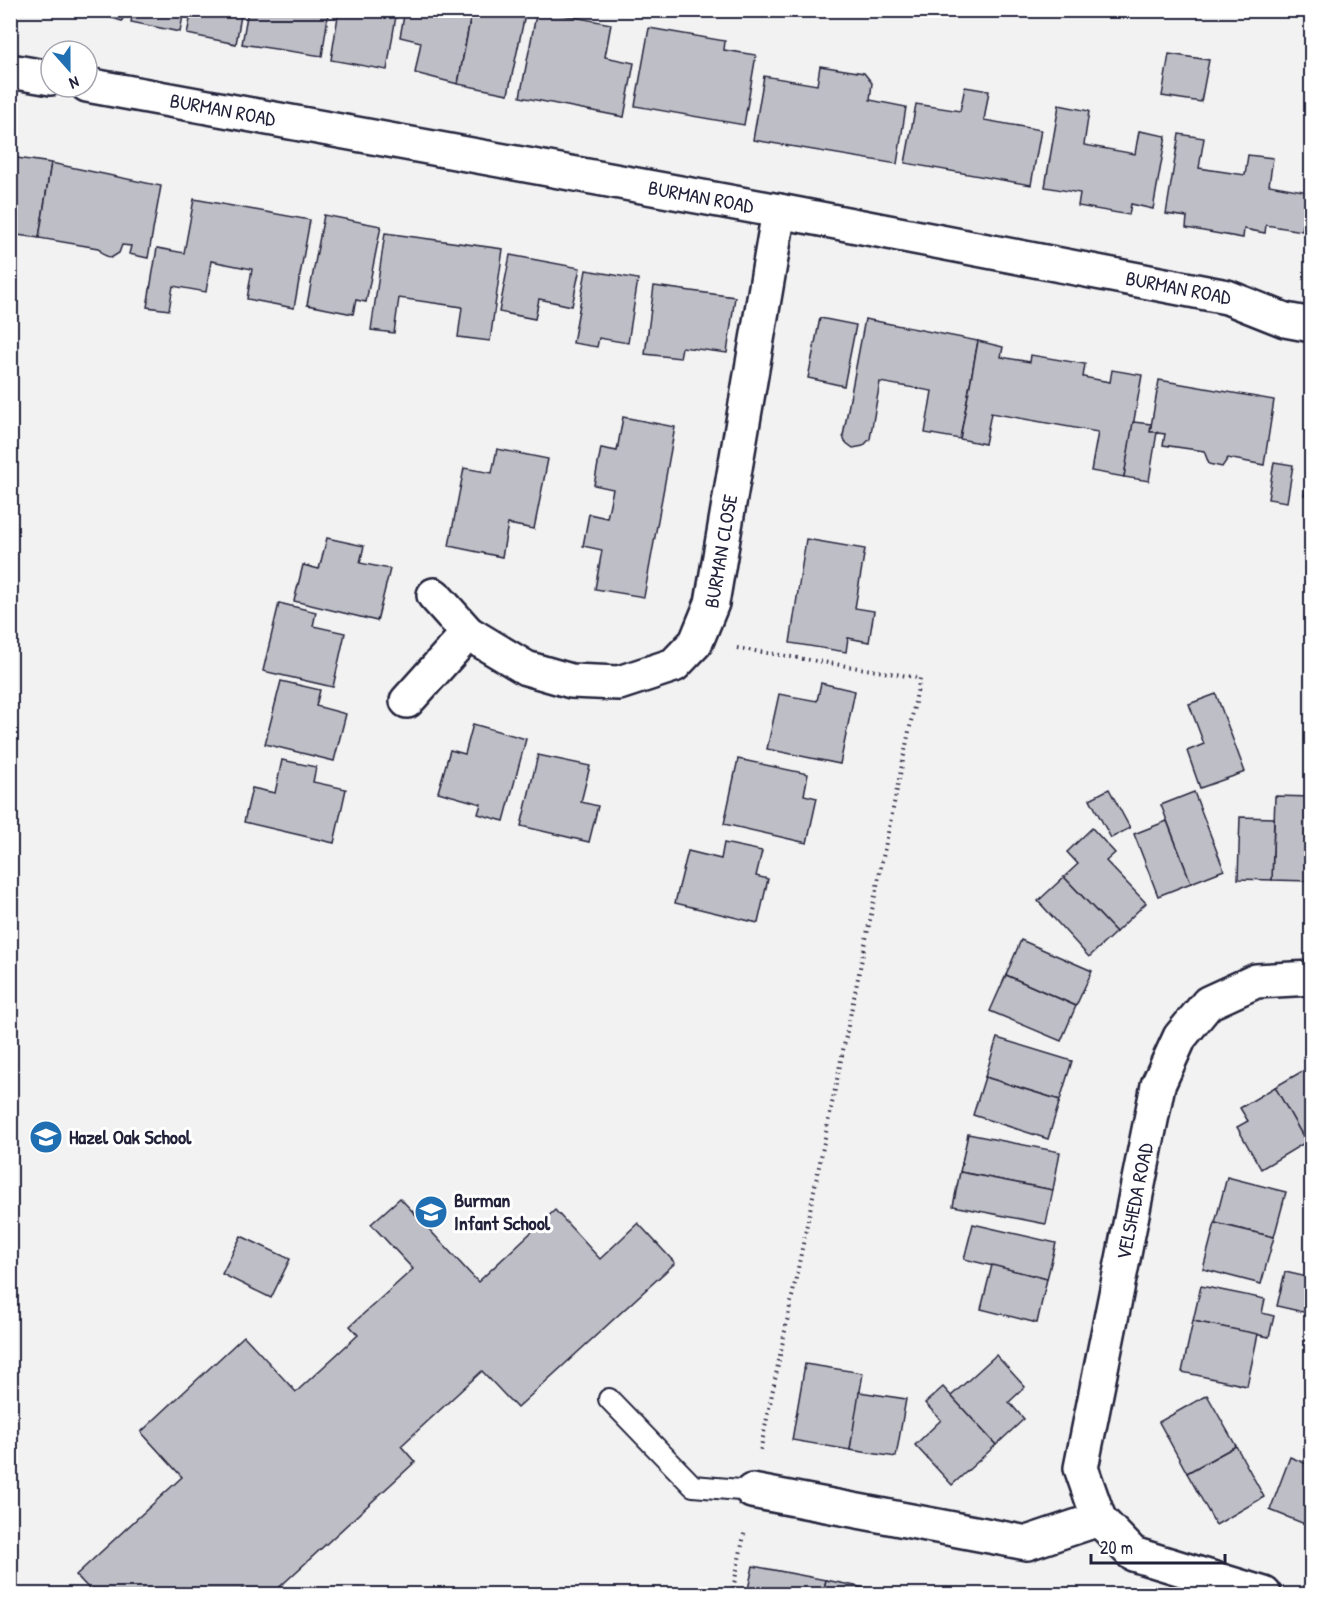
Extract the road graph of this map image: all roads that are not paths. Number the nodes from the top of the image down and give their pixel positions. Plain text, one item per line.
1 (10, 71) edge
2 (39, 76) edge
3 (99, 87) edge
4 (779, 211) junction
5 (1311, 325) edge
6 (434, 595) dead end
7 (468, 633) junction
8 (407, 701) dead end
9 (1311, 978) edge
10 (609, 1399) dead end
11 (752, 1491) joint
12 (1099, 1519) junction
13 (1264, 1594) edge

1 - 2 street
3 - 4 street, BURMAN ROAD
4 - 5 street, BURMAN ROAD
4 - 7 street, BURMAN CLOSE
6 - 7 street, BURMAN CLOSE
7 - 8 street
9 - 12 street, VELSHEDA ROAD
10 - 11 lane
11 - 12 street
12 - 13 street, VELSHEDA ROAD

